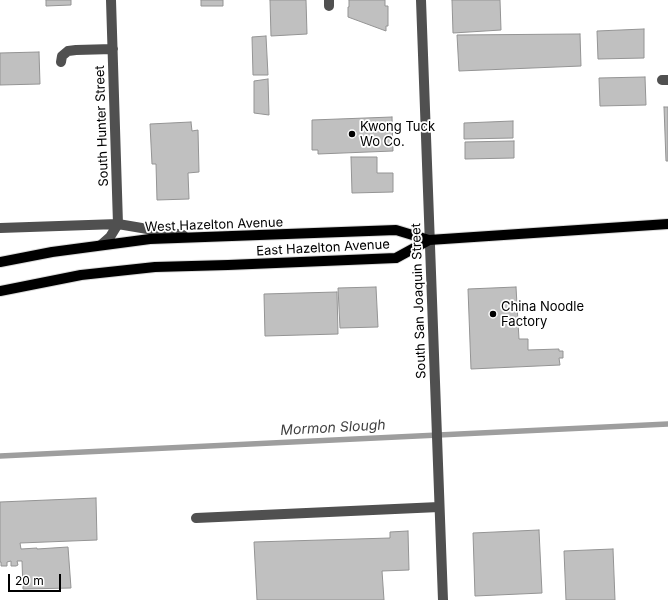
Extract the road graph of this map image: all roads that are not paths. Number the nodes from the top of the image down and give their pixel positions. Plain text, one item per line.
1 (111, 0) edge
2 (421, 0) edge
3 (113, 49) junction
4 (62, 62) dead end
5 (118, 224) junction
6 (668, 224) edge
7 (0, 228) edge
8 (196, 238) junction
9 (429, 240) junction
10 (101, 246) junction
11 (0, 262) edge
12 (0, 291) edge
13 (439, 507) junction
14 (196, 518) dead end
15 (443, 600) edge

1 - 3 street, South Hunter Street
2 - 9 street, South San Joaquin Street
3 - 4 street
3 - 5 street, South Hunter Street
5 - 7 street
5 - 8 street
5 - 10 street
6 - 9 main road, East Hazelton Avenue
8 - 9 main road, West Hazelton Avenue
8 - 10 main road, West Hazelton Avenue
9 - 12 main road, East Hazelton Avenue
9 - 13 street, South San Joaquin Street
10 - 11 main road, West Hazelton Avenue
13 - 14 street
13 - 15 street, South San Joaquin Street

